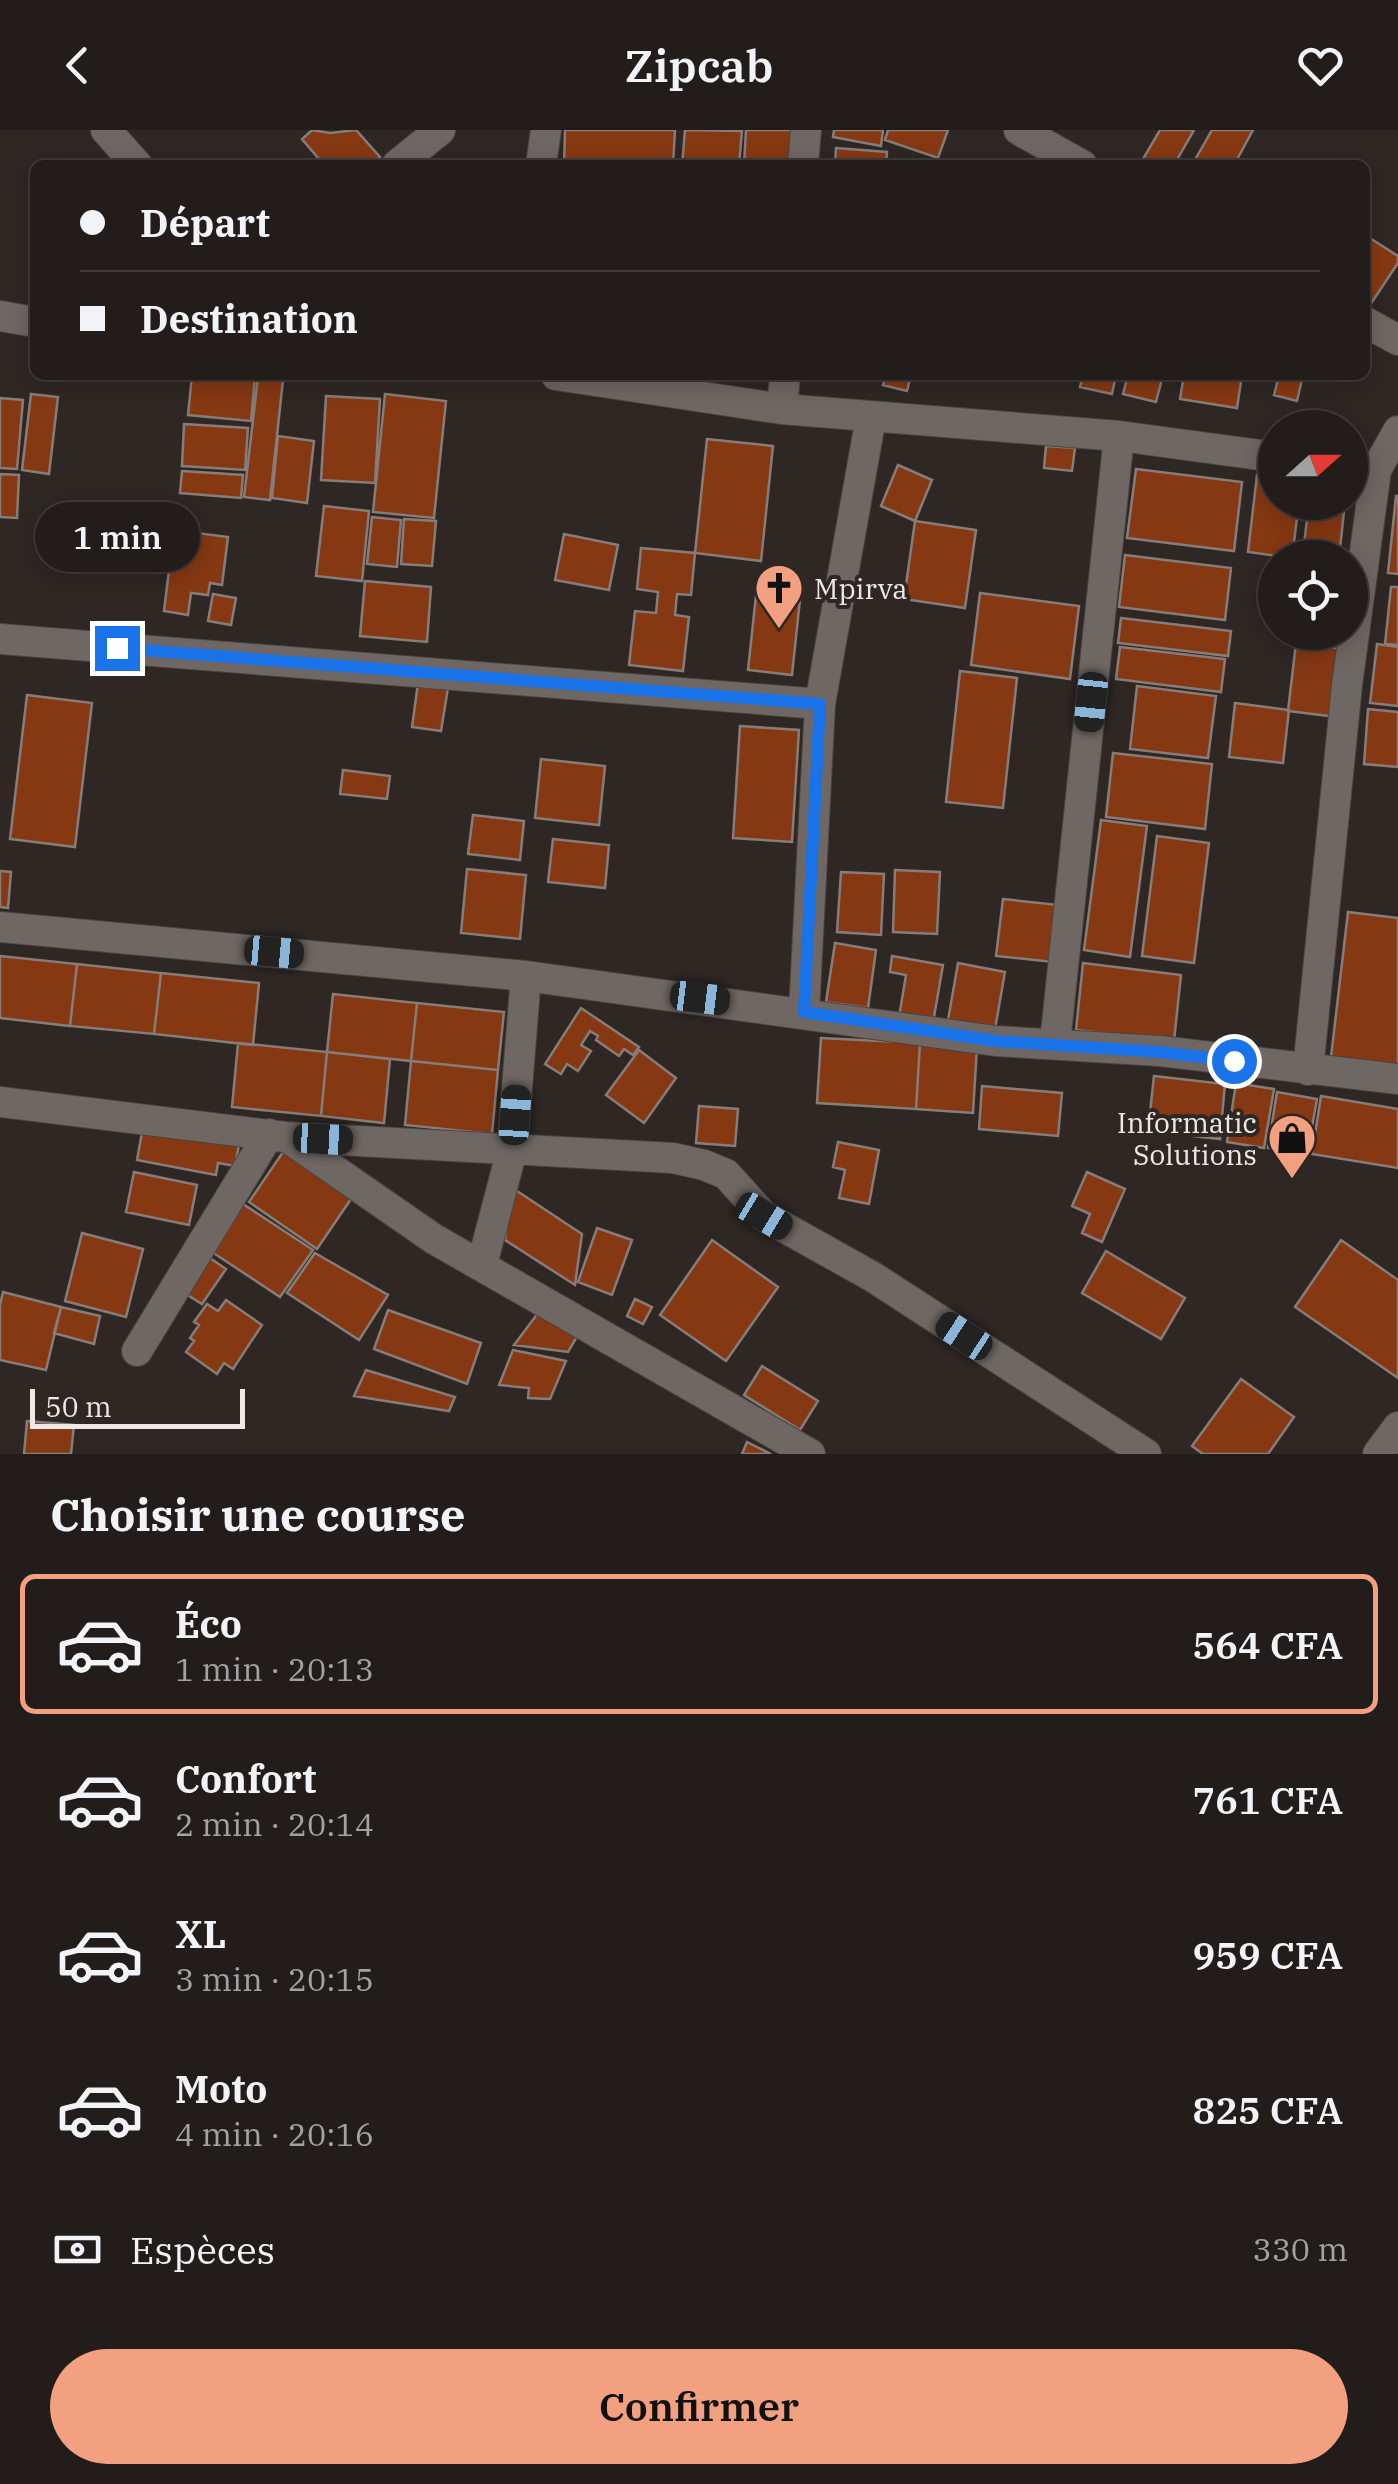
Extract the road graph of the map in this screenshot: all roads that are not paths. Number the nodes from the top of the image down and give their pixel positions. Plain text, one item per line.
1 (106, 130) edge
2 (440, 130) edge
3 (546, 130) edge
4 (806, 130) edge
5 (1019, 130) edge
6 (133, 160) edge
7 (403, 160) edge
8 (543, 160) edge
9 (803, 160) edge
10 (1073, 160) edge
11 (0, 316) edge
12 (30, 321) edge
13 (1370, 325) edge
14 (1398, 340) edge
15 (589, 380) edge
16 (785, 380) edge
17 (782, 409) junction
18 (871, 416) junction
19 (1398, 431) edge
20 (1118, 436) junction
21 (1258, 455) edge
22 (1375, 470) edge
23 (0, 639) edge
24 (820, 704) junction
25 (0, 928) edge
26 (526, 976) junction
27 (804, 1012) junction
28 (1055, 1043) junction
29 (1308, 1070) junction
30 (1398, 1079) edge
31 (0, 1102) edge
32 (277, 1135) junction
33 (512, 1150) junction
34 (482, 1264) junction
35 (137, 1352) dead end
36 (1398, 1427) edge
37 (1111, 1444) edge
38 (810, 1454) edge
39 (1146, 1454) edge
40 (1378, 1454) edge

1 - 6 street
2 - 7 street
3 - 8 street
4 - 9 street
5 - 10 street
11 - 12 street
13 - 14 street
15 - 17 street
16 - 17 street
17 - 18 street
18 - 20 street
18 - 24 street
19 - 22 street
20 - 21 street
20 - 28 street
22 - 29 street
23 - 24 street
24 - 27 street
25 - 26 street
26 - 27 street
26 - 33 street
27 - 28 street
28 - 29 street
29 - 30 street
31 - 32 street
32 - 33 street
32 - 34 street
32 - 35 street
33 - 34 street
33 - 37 street
34 - 38 street
36 - 40 street
37 - 39 street

